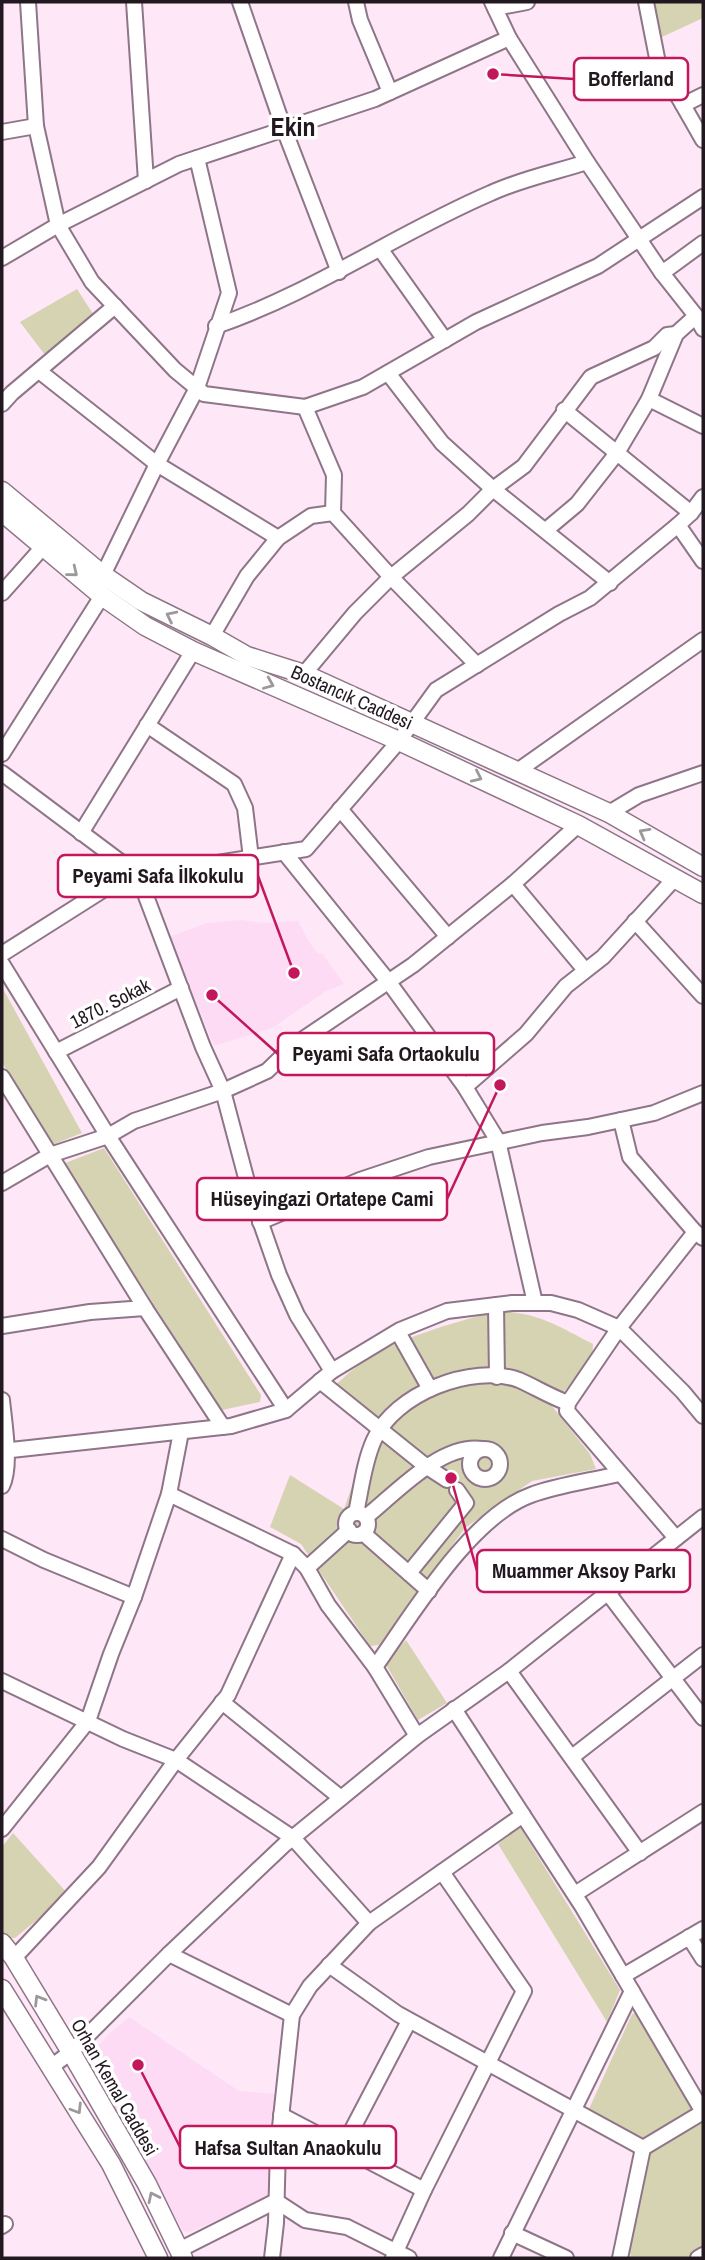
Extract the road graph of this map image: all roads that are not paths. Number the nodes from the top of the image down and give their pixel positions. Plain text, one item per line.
1 (27, 2) edge
2 (134, 2) edge
3 (240, 2) edge
4 (356, 2) edge
5 (527, 2) edge
6 (646, 2) edge
7 (494, 5) edge
8 (509, 38) junction
9 (390, 92) junction
10 (703, 95) edge
11 (683, 105) junction
12 (36, 126) junction
13 (284, 129) junction
14 (2, 132) edge
15 (703, 140) edge
16 (197, 158) junction
17 (587, 162) junction
18 (146, 181) junction
19 (703, 197) edge
20 (58, 225) junction
21 (639, 240) junction
22 (703, 243) edge
23 (380, 250) junction
24 (2, 258) edge
25 (339, 272) junction
26 (662, 273) junction
27 (115, 306) junction
28 (701, 325) edge
29 (216, 326) junction
30 (676, 334) junction
31 (444, 340) junction
32 (39, 371) junction
33 (388, 373) junction
34 (197, 388) junction
35 (649, 399) junction
36 (2, 404) edge
37 (305, 407) junction
38 (564, 410) junction
39 (703, 426) edge
40 (617, 453) junction
41 (157, 464) junction
42 (493, 489) junction
43 (2, 491) edge
44 (703, 497) edge
45 (2, 512) edge
46 (333, 513) junction
47 (691, 513) junction
48 (678, 525) junction
49 (546, 530) junction
50 (278, 538) junction
51 (43, 547) junction
52 (703, 561) edge
53 (103, 575) junction
54 (391, 577) junction
55 (610, 583) junction
56 (2, 593) edge
57 (102, 596) junction
58 (212, 636) junction
59 (703, 640) edge
60 (193, 651) junction
61 (477, 665) junction
62 (304, 674) junction
63 (412, 722) junction
64 (147, 725) junction
65 (399, 741) junction
66 (2, 754) edge
67 (516, 772) junction
68 (2, 773) edge
69 (703, 773) edge
70 (340, 809) junction
71 (609, 813) junction
72 (578, 825) junction
73 (81, 833) junction
74 (284, 852) junction
75 (251, 858) junction
76 (703, 867) edge
77 (138, 875) junction
78 (675, 878) junction
79 (513, 884) junction
80 (703, 894) edge
81 (635, 921) junction
82 (448, 937) junction
83 (2, 954) edge
84 (2, 964) edge
85 (585, 971) junction
86 (388, 981) junction
87 (181, 988) junction
88 (703, 996) edge
89 (56, 1052) junction
90 (2, 1077) edge
91 (465, 1087) junction
92 (223, 1091) junction
93 (703, 1093) edge
94 (7, 1096) edge
95 (621, 1120) junction
96 (108, 1136) junction
97 (498, 1142) junction
98 (50, 1155) junction
99 (2, 1182) edge
100 (260, 1222) junction
101 (699, 1235) edge
102 (535, 1303) junction
103 (496, 1305) junction
104 (145, 1308) junction
105 (2, 1326) edge
106 (620, 1328) junction
107 (398, 1332) junction
108 (332, 1371) junction
109 (497, 1377) junction
110 (320, 1381) junction
111 (430, 1389) junction
112 (2, 1400) edge
113 (568, 1403) junction
114 (286, 1410) junction
115 (703, 1416) edge
116 (223, 1427) junction
117 (381, 1428) junction
118 (181, 1432) junction
119 (482, 1449) dead end
120 (4, 1450) edge
121 (427, 1467) junction
122 (619, 1474) junction
123 (2, 1486) edge
124 (169, 1494) junction
125 (361, 1515) junction
126 (703, 1517) edge
127 (356, 1531) junction
128 (676, 1538) junction
129 (2, 1539) edge
130 (293, 1553) junction
131 (307, 1568) junction
132 (409, 1573) junction
133 (429, 1591) junction
134 (608, 1593) junction
135 (134, 1597) junction
136 (703, 1655) edge
137 (375, 1667) junction
138 (509, 1671) junction
139 (674, 1678) junction
140 (2, 1681) edge
141 (222, 1702) junction
142 (454, 1709) junction
143 (703, 1718) edge
144 (88, 1721) junction
145 (417, 1736) junction
146 (572, 1757) junction
147 (176, 1760) junction
148 (341, 1798) junction
149 (703, 1812) edge
150 (523, 1815) junction
151 (2, 1829) edge
152 (293, 1838) junction
153 (640, 1853) junction
154 (442, 1872) junction
155 (575, 1894) junction
156 (369, 1923) junction
157 (703, 1929) edge
158 (689, 1937) junction
159 (2, 1943) edge
160 (169, 1954) junction
161 (14, 1958) junction
162 (703, 1959) edge
163 (329, 1965) junction
164 (623, 1976) junction
165 (2, 1989) edge
166 (632, 1991) junction
167 (292, 2015) junction
168 (409, 2021) junction
169 (71, 2052) junction
170 (487, 2063) junction
171 (51, 2067) junction
172 (702, 2107) edge
173 (575, 2110) junction
174 (281, 2115) junction
175 (343, 2147) junction
176 (643, 2148) junction
177 (424, 2190) junction
178 (276, 2201) junction
179 (512, 2233) junction
180 (181, 2254) edge
181 (703, 2255) edge
182 (399, 2256) edge
183 (158, 2258) edge
184 (272, 2258) edge
185 (501, 2258) edge
186 (566, 2258) edge
187 (620, 2258) edge
188 (698, 2258) edge

1 - 12 street
2 - 18 street
3 - 13 street
4 - 9 street
5 - 7 street
6 - 11 street
7 - 8 street
8 - 9 street
8 - 17 street
9 - 13 street
10 - 11 street
11 - 15 street
12 - 14 street
12 - 20 street
13 - 16 street
13 - 25 street
16 - 18 street
16 - 29 street
17 - 21 street
17 - 23 street
18 - 20 street
19 - 21 street
20 - 24 street
20 - 27 street
21 - 26 street
21 - 31 street
22 - 26 street
23 - 25 street
23 - 31 street
25 - 29 street
26 - 28 street
27 - 32 street
27 - 34 street
28 - 30 street
29 - 34 street
30 - 35 street
30 - 38 street
31 - 33 street
32 - 36 street
32 - 41 street
33 - 37 street
33 - 42 street
34 - 37 street
34 - 41 street
35 - 39 street
35 - 40 street
37 - 46 street
38 - 40 street
38 - 42 street
40 - 47 street
40 - 49 street
41 - 50 street
41 - 53 street
42 - 49 street
42 - 54 street
43 - 53 main road, Bostancık Caddesi
44 - 47 street
45 - 51 main road, Bostancık Caddesi
46 - 50 street
46 - 54 street
47 - 48 street
48 - 52 street
48 - 55 street
49 - 55 street
50 - 58 street
51 - 56 street
51 -> 57 main road, Bostancık Caddesi
58 -> 53 main road, Bostancık Caddesi
54 - 61 street
54 - 62 street
55 - 61 street
57 - 60 main road, Bostancık Caddesi
57 - 66 street
58 - 62 main road, Bostancık Caddesi
59 - 67 street
60 - 64 street
60 -> 65 main road, Bostancık Caddesi
61 - 63 street
62 - 63 main road, Bostancık Caddesi
63 - 65 street
63 - 67 main road, Bostancık Caddesi
64 - 73 street
64 - 75 street
65 - 70 street
65 -> 72 main road, Bostancık Caddesi
67 - 71 main road, Bostancık Caddesi
68 - 73 street
69 - 71 street
70 - 74 street
70 - 82 street
76 -> 71 main road, Bostancık Caddesi
72 - 78 main road, Bostancık Caddesi
72 - 79 street
73 - 77 street
74 - 75 street
74 - 86 street
75 - 77 street
77 - 83 street
77 - 87 street
78 - 80 main road, Bostancık Caddesi
78 - 81 street
79 - 82 street
79 - 85 street
81 - 85 street
81 - 88 street
82 - 86 street
84 - 89 street
85 - 91 street
86 - 91 street
86 - 92 street
87 - 89 street, 1870. Sokak
87 - 92 street
89 - 96 street
90 - 94 street
91 - 97 street
92 - 96 street
92 - 100 street
93 - 95 street
94 - 98 street
95 - 97 street
95 - 101 street
96 - 98 street
96 - 114 street
97 - 100 street
97 - 102 street
98 - 99 street
98 - 104 street
100 - 108 street
101 - 106 street
102 - 103 street
102 - 106 street
103 - 107 street
103 - 109 street
104 - 105 street
104 - 116 street
106 - 113 street
106 - 115 street
107 - 108 street
107 - 111 street
108 - 110 street
109 - 111 street
109 - 113 street
110 - 114 street
110 - 117 street
111 - 117 street
112 - 120 street
113 - 122 street
114 - 116 street
116 - 118 street
117 - 121 street
117 - 125 street
118 - 120 street
118 - 124 street
119 - 121 street
120 - 123 street
121 - 125 street
121 - 132 street
122 - 128 street
122 - 133 street
124 - 130 street
124 - 135 street
125 - 127 street
126 - 128 street
127 - 131 street
127 - 132 street
128 - 134 street
129 - 135 street
130 - 131 street
130 - 141 street
131 - 137 street
132 - 133 street
133 - 137 street
134 - 138 street
134 - 139 street
135 - 144 street
136 - 139 street
137 - 145 street
138 - 142 street
138 - 146 street
139 - 143 street
139 - 146 street
140 - 144 street
141 - 147 street
141 - 148 street
142 - 145 street
142 - 150 street
144 - 147 street
144 - 151 street
145 - 148 street
146 - 153 street
147 - 152 street
147 - 161 street
148 - 152 street
149 - 153 street
150 - 154 street
150 - 155 street
152 - 156 street
152 - 160 street
153 - 155 street
154 - 156 street
154 - 170 street
155 - 164 street
156 - 163 street
157 - 158 street
158 - 162 street
158 - 164 street
159 - 161 main road, Orhan Kemal Caddesi
160 - 167 street
160 - 169 street
169 -> 161 main road, Orhan Kemal Caddesi
163 - 167 street
163 - 168 street
164 - 166 street
165 - 171 main road
166 - 172 street
166 - 173 street
167 - 174 street
168 - 170 street
168 - 175 street
169 - 171 street
180 -> 169 main road, Orhan Kemal Caddesi
170 - 173 street
170 - 177 street
171 -> 183 main road
172 - 176 street
173 - 176 street
173 - 179 street
174 - 175 street
174 - 178 street
175 - 177 street
176 - 187 street
177 - 182 street
178 - 180 street
178 - 182 street
178 - 184 street
179 - 185 street
179 - 186 street
181 - 188 street

